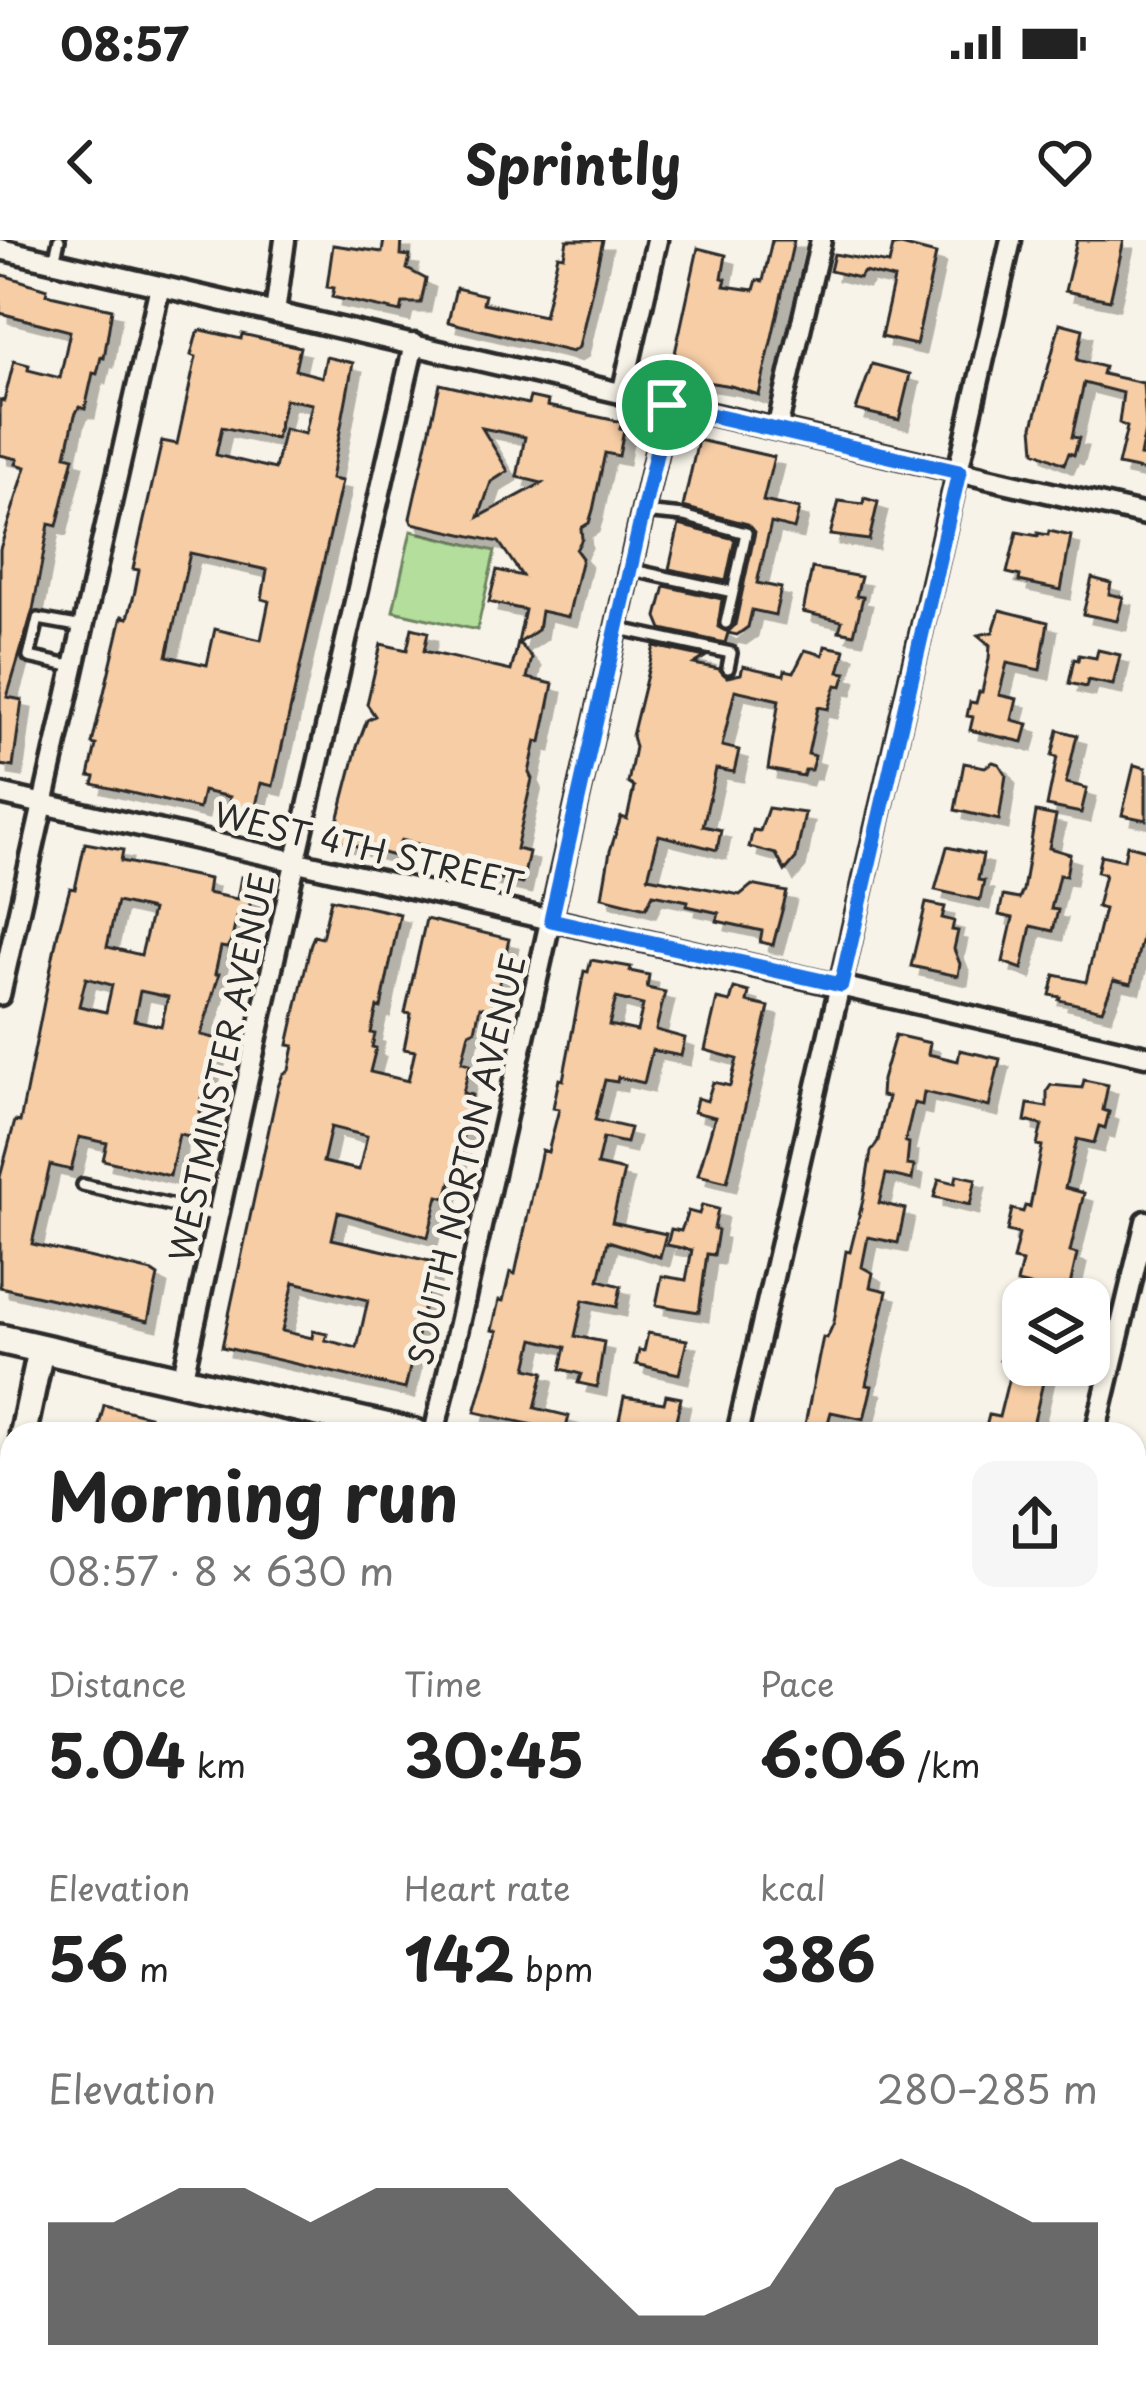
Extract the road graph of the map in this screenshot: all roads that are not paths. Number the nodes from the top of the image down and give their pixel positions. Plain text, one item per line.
1 (59, 240) edge
2 (285, 240) edge
3 (657, 240) edge
4 (821, 240) edge
5 (1011, 240) edge
6 (0, 249) edge
7 (54, 261) junction
8 (160, 286) junction
9 (275, 313) junction
10 (414, 344) junction
11 (622, 394) junction
12 (667, 405) junction
13 (777, 429) junction
14 (959, 472) junction
15 (641, 512) junction
16 (1146, 515) edge
17 (628, 569) junction
18 (733, 592) junction
19 (726, 622) dead end
20 (83, 627) junction
21 (614, 628) junction
22 (74, 667) junction
23 (728, 668) dead end
24 (0, 794) edge
25 (43, 803) junction
26 (296, 860) junction
27 (551, 920) junction
28 (841, 985) junction
29 (0, 995) edge
30 (1146, 1056) edge
31 (83, 1185) dead end
32 (218, 1216) junction
33 (1146, 1221) edge
34 (0, 1339) edge
35 (41, 1349) junction
36 (182, 1381) junction
37 (26, 1422) edge
38 (348, 1422) edge
39 (437, 1422) edge
40 (740, 1422) edge
41 (1098, 1422) edge

1 - 7 lane
2 - 9 street
3 - 11 street
4 - 13 street
5 - 14 street
6 - 7 street
7 - 8 street
8 - 9 street
8 - 20 street
9 - 10 street
10 - 11 street
10 - 26 street, WESTMINSTER AVENUE
11 - 12 street
12 - 13 street
12 - 15 street, SOUTH NORTON AVENUE
13 - 14 street
14 - 16 street
14 - 28 street
15 - 17 street, SOUTH NORTON AVENUE
15 - 18 lane
17 - 18 lane
17 - 21 street, SOUTH NORTON AVENUE
18 - 19 lane
20 - 22 street
20 - 22 lane
21 - 23 lane
21 - 27 street, SOUTH NORTON AVENUE
22 - 25 street
24 - 25 street, WEST 4TH STREET
25 - 26 street, WEST 4TH STREET
25 - 29 street
26 - 27 street, WEST 4TH STREET
26 - 32 street, WESTMINSTER AVENUE
27 - 28 street, WEST 4TH STREET
27 - 39 street, SOUTH NORTON AVENUE
28 - 30 street, WEST 4TH STREET
28 - 40 street
31 - 32 lane
32 - 36 street, WESTMINSTER AVENUE
33 - 41 street
34 - 35 main road
35 - 36 main road
35 - 37 street
36 - 38 main road

